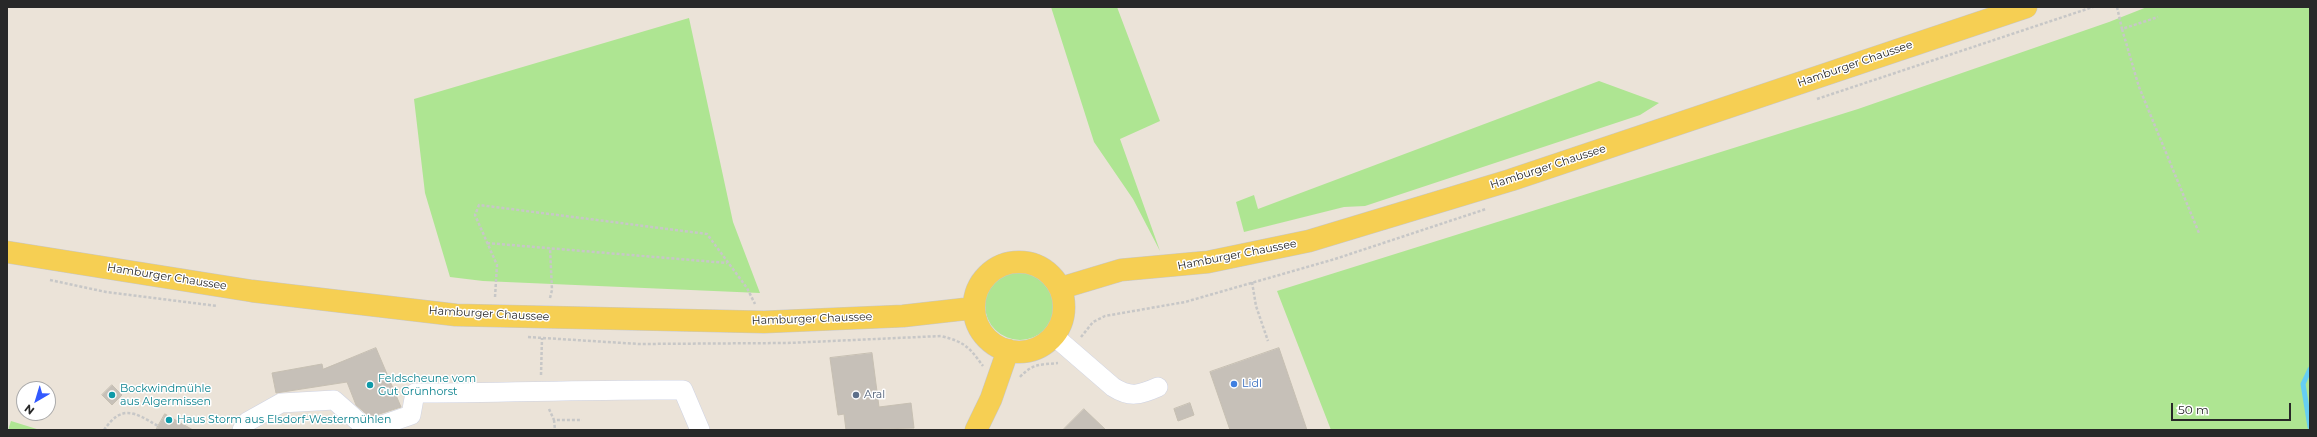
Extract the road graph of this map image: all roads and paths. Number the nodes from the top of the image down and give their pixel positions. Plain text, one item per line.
1 (2026, 7) edge
2 (2117, 7) edge
3 (2158, 17) dead end
4 (2122, 28) junction
5 (2199, 233) dead end
6 (487, 243) junction
7 (550, 247) junction
8 (7, 252) edge
9 (728, 263) junction
10 (1252, 282) dead end
11 (1061, 288) junction
12 (974, 308) junction
13 (491, 316) junction
14 (545, 317) junction
15 (764, 322) junction
16 (1054, 336) junction
17 (1268, 341) dead end
18 (1008, 350) junction
19 (1158, 387) dead end
20 (554, 420) dead end
21 (158, 426) dead end
22 (104, 430) edge
23 (242, 430) edge
24 (368, 430) edge
25 (555, 430) edge
26 (700, 430) edge
27 (976, 430) edge

1 - 11 main road, Hamburger Chaussee
2 - 4 path
3 - 4 path
4 - 5 path
6 - 7 path
6 - 9 path
6 - 13 path
7 - 9 path
7 - 14 path
8 - 13 main road, Hamburger Chaussee
9 - 15 path
10 - 17 path
11 - 12 main road
11 - 16 main road
12 - 15 main road, Hamburger Chaussee
12 - 18 main road
13 - 14 main road, Hamburger Chaussee
14 - 15 main road, Hamburger Chaussee
16 - 18 main road
16 - 19 lane
18 - 27 main road
20 - 25 path
21 - 22 path
23 - 24 lane
24 - 26 lane

